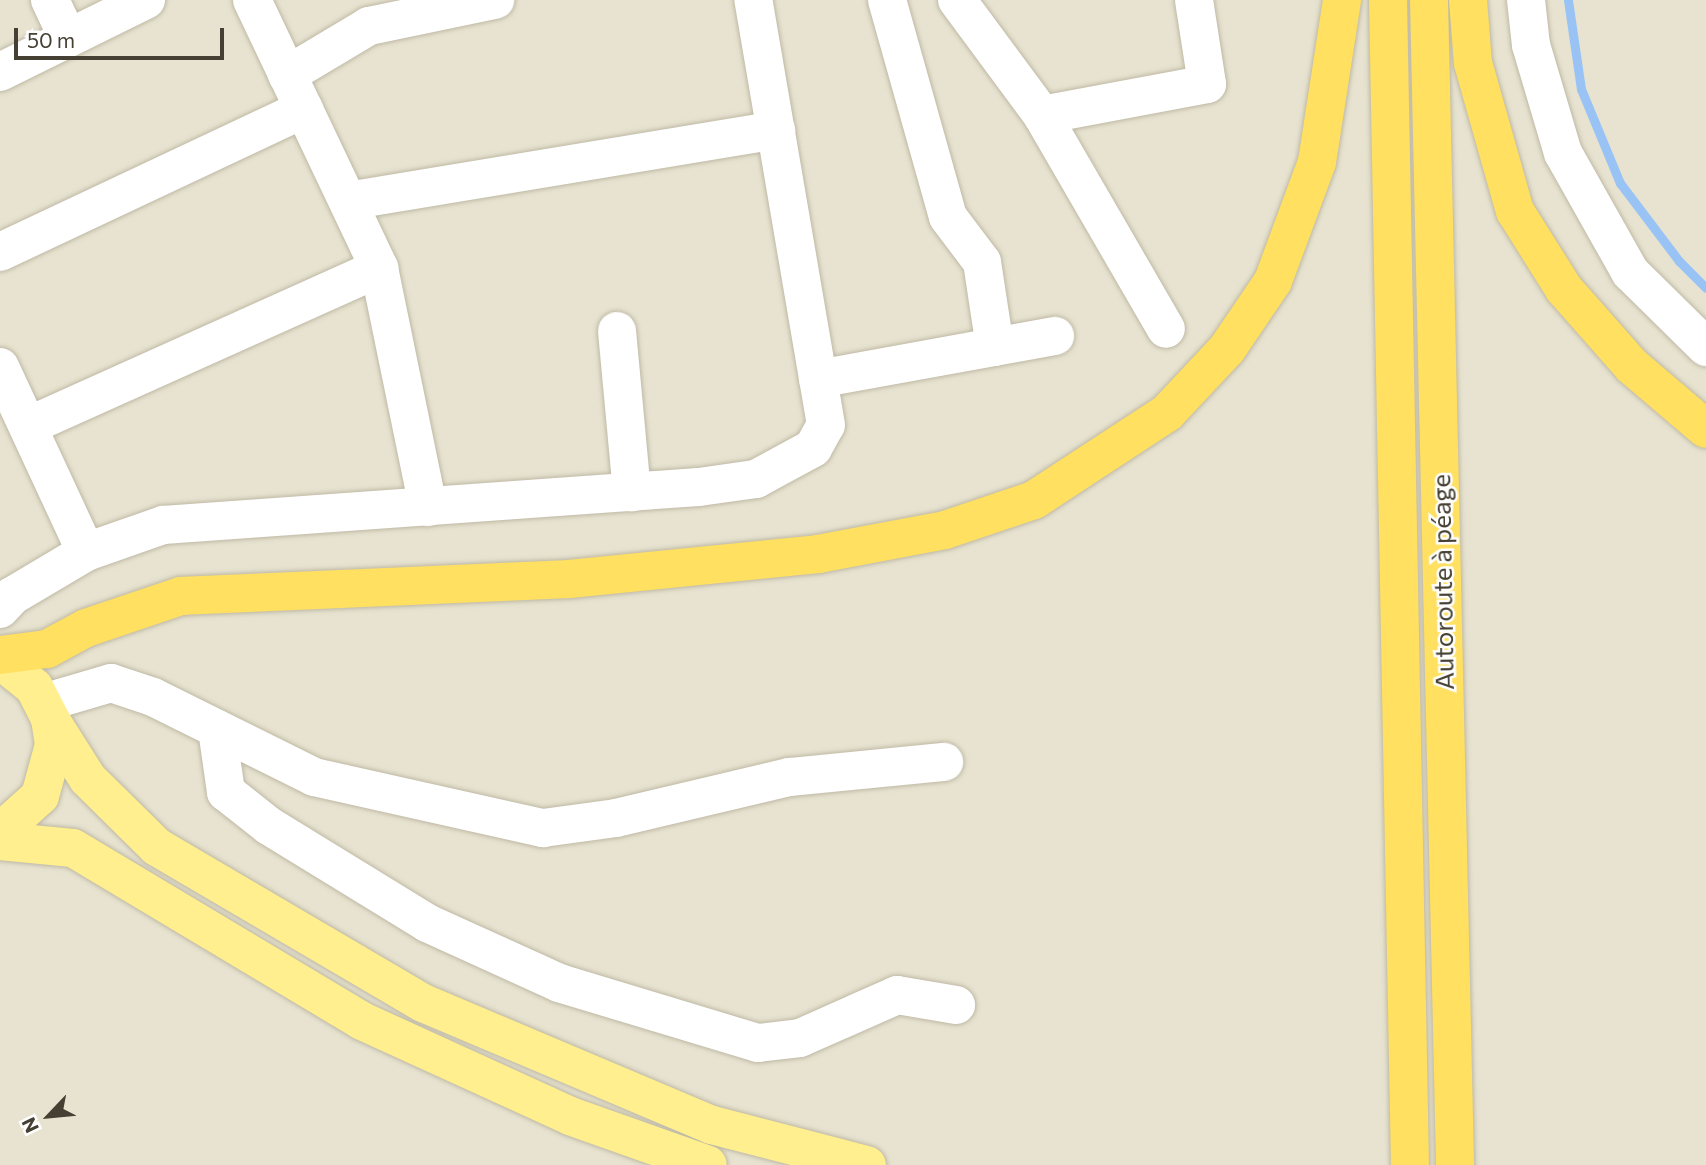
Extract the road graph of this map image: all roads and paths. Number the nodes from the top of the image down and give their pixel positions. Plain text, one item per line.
1 (50, 0) edge
2 (146, 0) edge
3 (252, 0) edge
4 (495, 0) edge
5 (753, 0) edge
6 (887, 0) edge
7 (961, 0) edge
8 (1194, 0) edge
9 (1342, 0) edge
10 (1388, 0) edge
11 (1429, 0) edge
12 (1468, 0) edge
13 (1526, 0) edge
14 (430, 6) edge
15 (68, 38) junction
16 (0, 72) edge
17 (287, 75) junction
18 (304, 109) junction
19 (1042, 116) junction
20 (775, 130) junction
21 (348, 201) junction
22 (0, 253) edge
23 (379, 268) junction
24 (1166, 329) dead end
25 (617, 331) dead end
26 (1055, 336) dead end
27 (995, 347) junction
28 (1706, 347) edge
29 (0, 367) edge
30 (818, 379) junction
31 (27, 426) junction
32 (1706, 429) edge
33 (632, 492) junction
34 (428, 507) junction
35 (86, 552) junction
36 (0, 609) edge
37 (0, 657) edge
38 (46, 711) junction
39 (218, 729) junction
40 (944, 762) dead end
41 (0, 832) edge
42 (0, 841) edge
43 (956, 1005) dead end
44 (708, 1165) edge
45 (867, 1165) edge
46 (1409, 1165) edge
47 (1455, 1165) edge

1 - 15 street
2 - 15 street
3 - 17 street
4 - 14 street
5 - 20 street
6 - 27 street
7 - 19 street
8 - 19 street
9 - 37 highway
10 - 46 highway
11 - 47 highway, Autoroute à péage
12 - 32 highway
13 - 28 street
14 - 17 street
15 - 16 street
17 - 18 street
18 - 21 street
18 - 22 street
19 - 24 street
20 - 21 street
20 - 30 street
21 - 23 street
23 - 31 street
23 - 34 street
25 - 33 street
26 - 27 street
27 - 30 street
29 - 31 street
30 - 33 street
31 - 35 street
33 - 34 street
34 - 35 street
35 - 36 street
37 - 38 main road
38 - 39 street
38 - 41 main road
38 - 45 main road
39 - 40 street
39 - 43 street
42 - 44 main road

